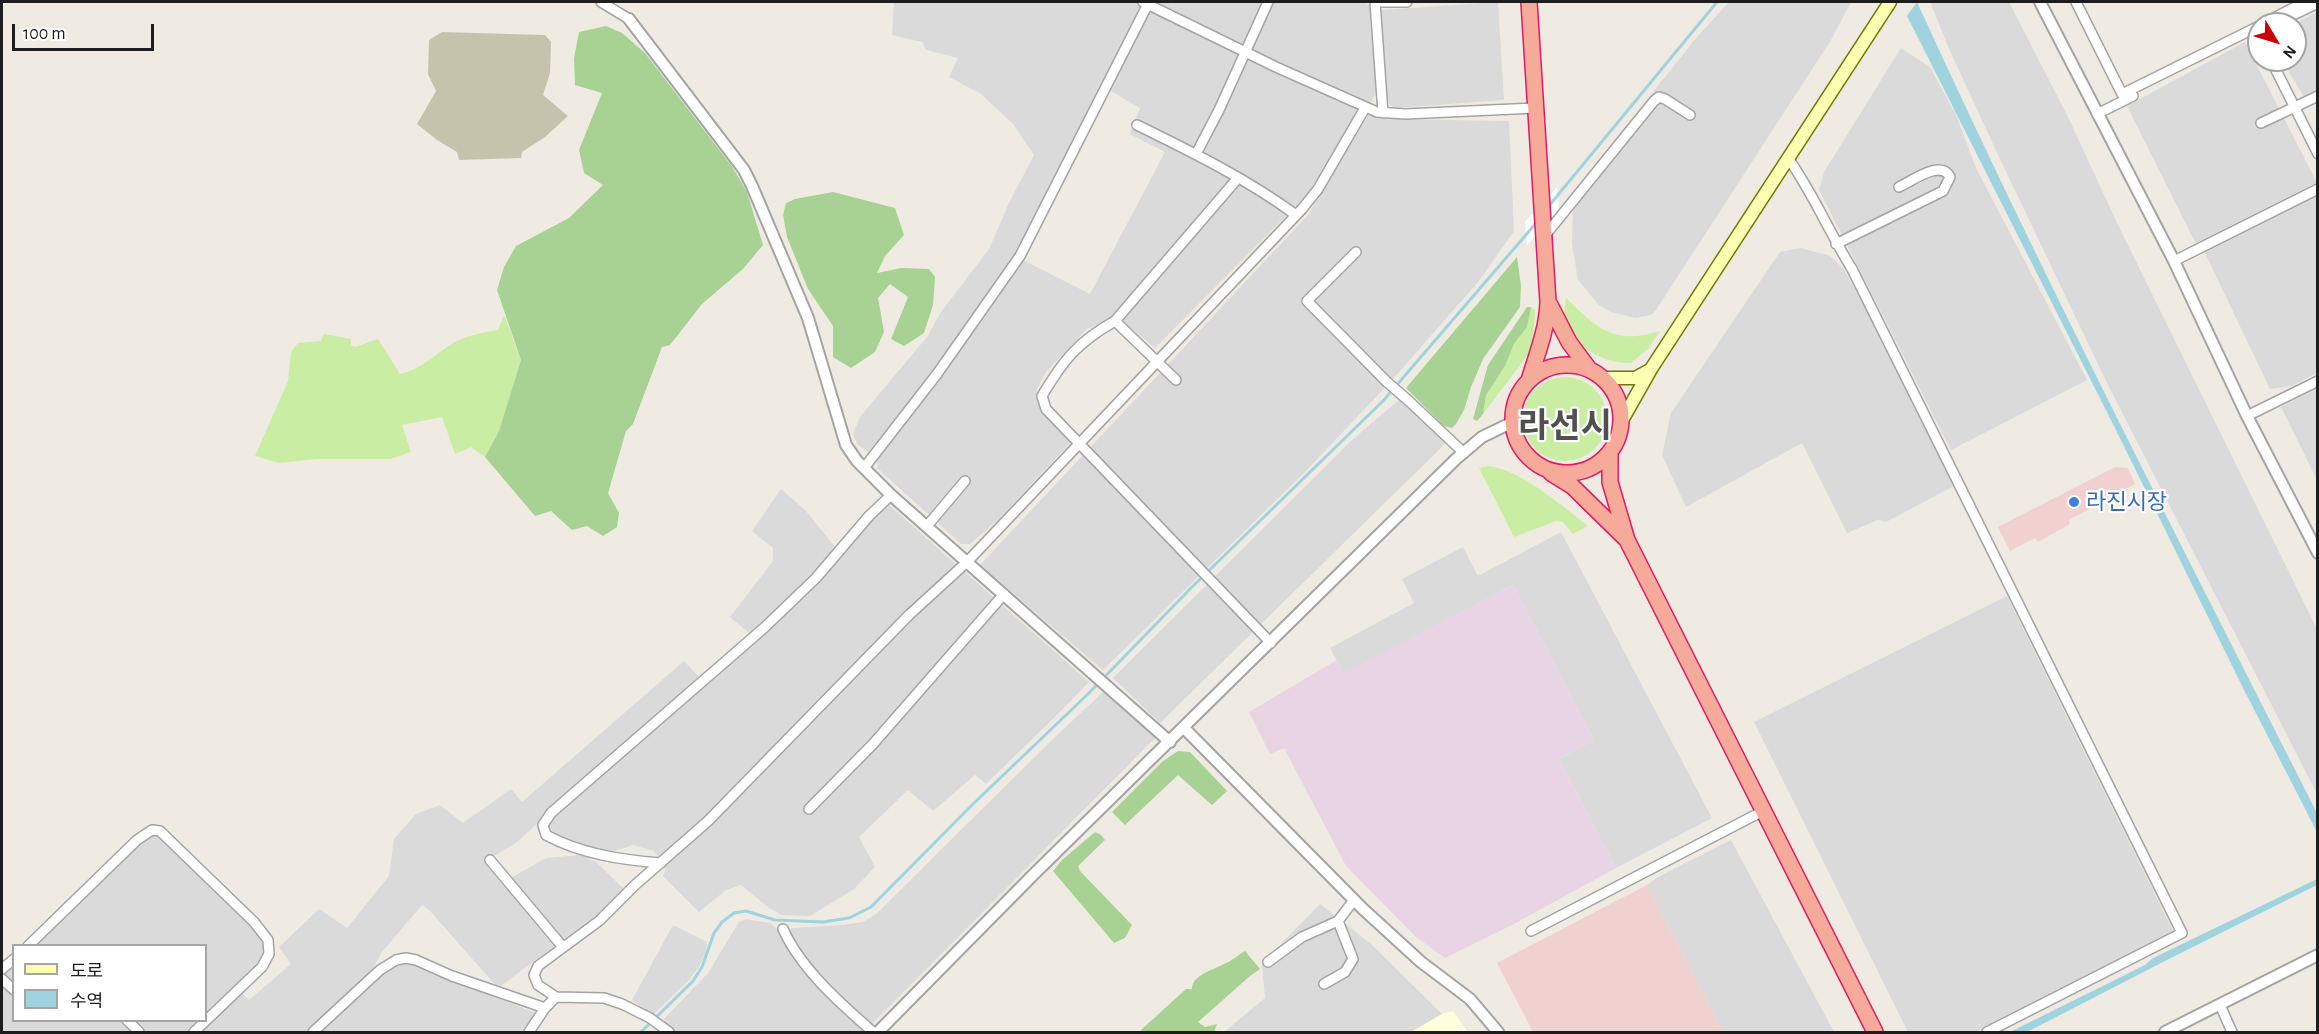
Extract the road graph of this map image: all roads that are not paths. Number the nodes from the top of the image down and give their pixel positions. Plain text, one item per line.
1 (601, 2) edge
2 (1146, 2) edge
3 (1268, 2) edge
4 (1375, 2) edge
5 (1382, 2) edge
6 (1407, 2) edge
7 (1529, 2) edge
8 (1890, 2) edge
9 (2040, 2) edge
10 (2076, 2) edge
11 (2306, 2) edge
12 (2318, 3) edge
13 (2286, 12) edge
14 (2300, 12) edge
15 (629, 19) joint
16 (2247, 32) edge
17 (1245, 52) junction
18 (2209, 57) dead end
19 (2277, 72) edge
20 (2318, 96) edge
21 (1365, 108) junction
22 (1535, 108) junction
23 (2294, 108) junction
24 (1383, 113) junction
25 (2097, 114) junction
26 (1690, 116) dead end
27 (2261, 123) dead end
28 (1137, 125) dead end
29 (1196, 154) junction
30 (2318, 154) edge
31 (1788, 158) junction
32 (1238, 178) junction
33 (1899, 188) dead end
34 (2318, 189) edge
35 (1296, 215) junction
36 (1543, 233) junction
37 (1836, 244) junction
38 (1356, 252) dead end
39 (2174, 261) junction
40 (1548, 302) junction
41 (1115, 321) junction
42 (1156, 361) junction
43 (1589, 369) junction
44 (1651, 369) junction
45 (1603, 378) junction
46 (1176, 380) dead end
47 (1529, 380) junction
48 (2318, 381) edge
49 (2247, 416) junction
50 (1513, 422) junction
51 (1622, 423) junction
52 (1079, 443) junction
53 (1464, 453) junction
54 (1610, 453) junction
55 (864, 468) junction
56 (1546, 469) junction
57 (965, 482) dead end
58 (891, 495) junction
59 (927, 526) junction
60 (1627, 540) junction
61 (2318, 553) edge
62 (967, 561) junction
63 (1004, 594) junction
64 (1271, 643) junction
65 (1184, 728) junction
66 (1170, 742) junction
67 (809, 809) dead end
68 (1763, 811) junction
69 (490, 860) dead end
70 (661, 862) junction
71 (1354, 900) junction
72 (1338, 921) junction
73 (783, 929) dead end
74 (1531, 931) dead end
75 (29, 944) edge
76 (562, 946) junction
77 (2318, 955) edge
78 (1268, 962) dead end
79 (1324, 984) dead end
80 (556, 997) junction
81 (2220, 1005) junction
82 (545, 1008) junction
83 (207, 1020) edge
84 (313, 1032) edge
85 (529, 1032) edge
86 (669, 1032) edge
87 (873, 1032) edge
88 (878, 1032) edge
89 (1498, 1032) edge
90 (1875, 1032) edge
91 (1988, 1032) edge
92 (2165, 1032) edge
93 (2232, 1032) edge

1 - 15 street
2 - 17 street
2 - 55 street
3 - 17 street
4 - 24 street
5 - 6 street
7 - 22 highway
8 - 31 main road
9 - 25 street
10 - 16 street
11 - 13 street
12 - 14 street
15 - 55 street
17 - 21 street
17 - 29 street
18 - 25 street
19 - 23 street
20 - 23 street
21 - 24 street
21 - 35 street
22 - 24 street
22 - 36 highway
23 - 27 street
23 - 30 street
25 - 39 street
26 - 36 street
28 - 29 street
29 - 32 street
31 - 37 street
31 - 44 main road
32 - 35 street
32 - 41 street
33 - 37 street
34 - 39 street
35 - 42 street
36 - 40 highway
37 - 91 street
38 - 53 street
39 - 49 street
40 - 43 highway
40 - 47 highway
41 - 42 street
41 - 52 street
42 - 46 street
42 - 52 street
43 - 45 highway
43 - 47 highway
44 - 45 main road
44 - 51 main road
45 - 51 highway
47 - 50 highway
48 - 49 street
49 - 61 street
50 - 53 street
50 - 56 highway
51 - 54 highway
52 - 62 street
52 - 64 street
53 - 64 street
54 - 56 highway
54 - 60 highway
55 - 58 street
56 - 60 highway
57 - 59 street
58 - 59 street
58 - 70 street
59 - 62 street
60 - 68 highway
62 - 63 street
62 - 70 street
63 - 66 street
63 - 67 street
64 - 65 street
65 - 66 street
65 - 71 street
66 - 88 street
68 - 74 street
68 - 90 highway
69 - 76 street
70 - 76 street
71 - 72 street
71 - 89 street
72 - 78 street
72 - 79 street
73 - 87 street
75 - 83 street
76 - 80 street
77 - 81 street
80 - 82 street
80 - 86 street
81 - 92 street
81 - 93 street
82 - 84 street
82 - 85 street

